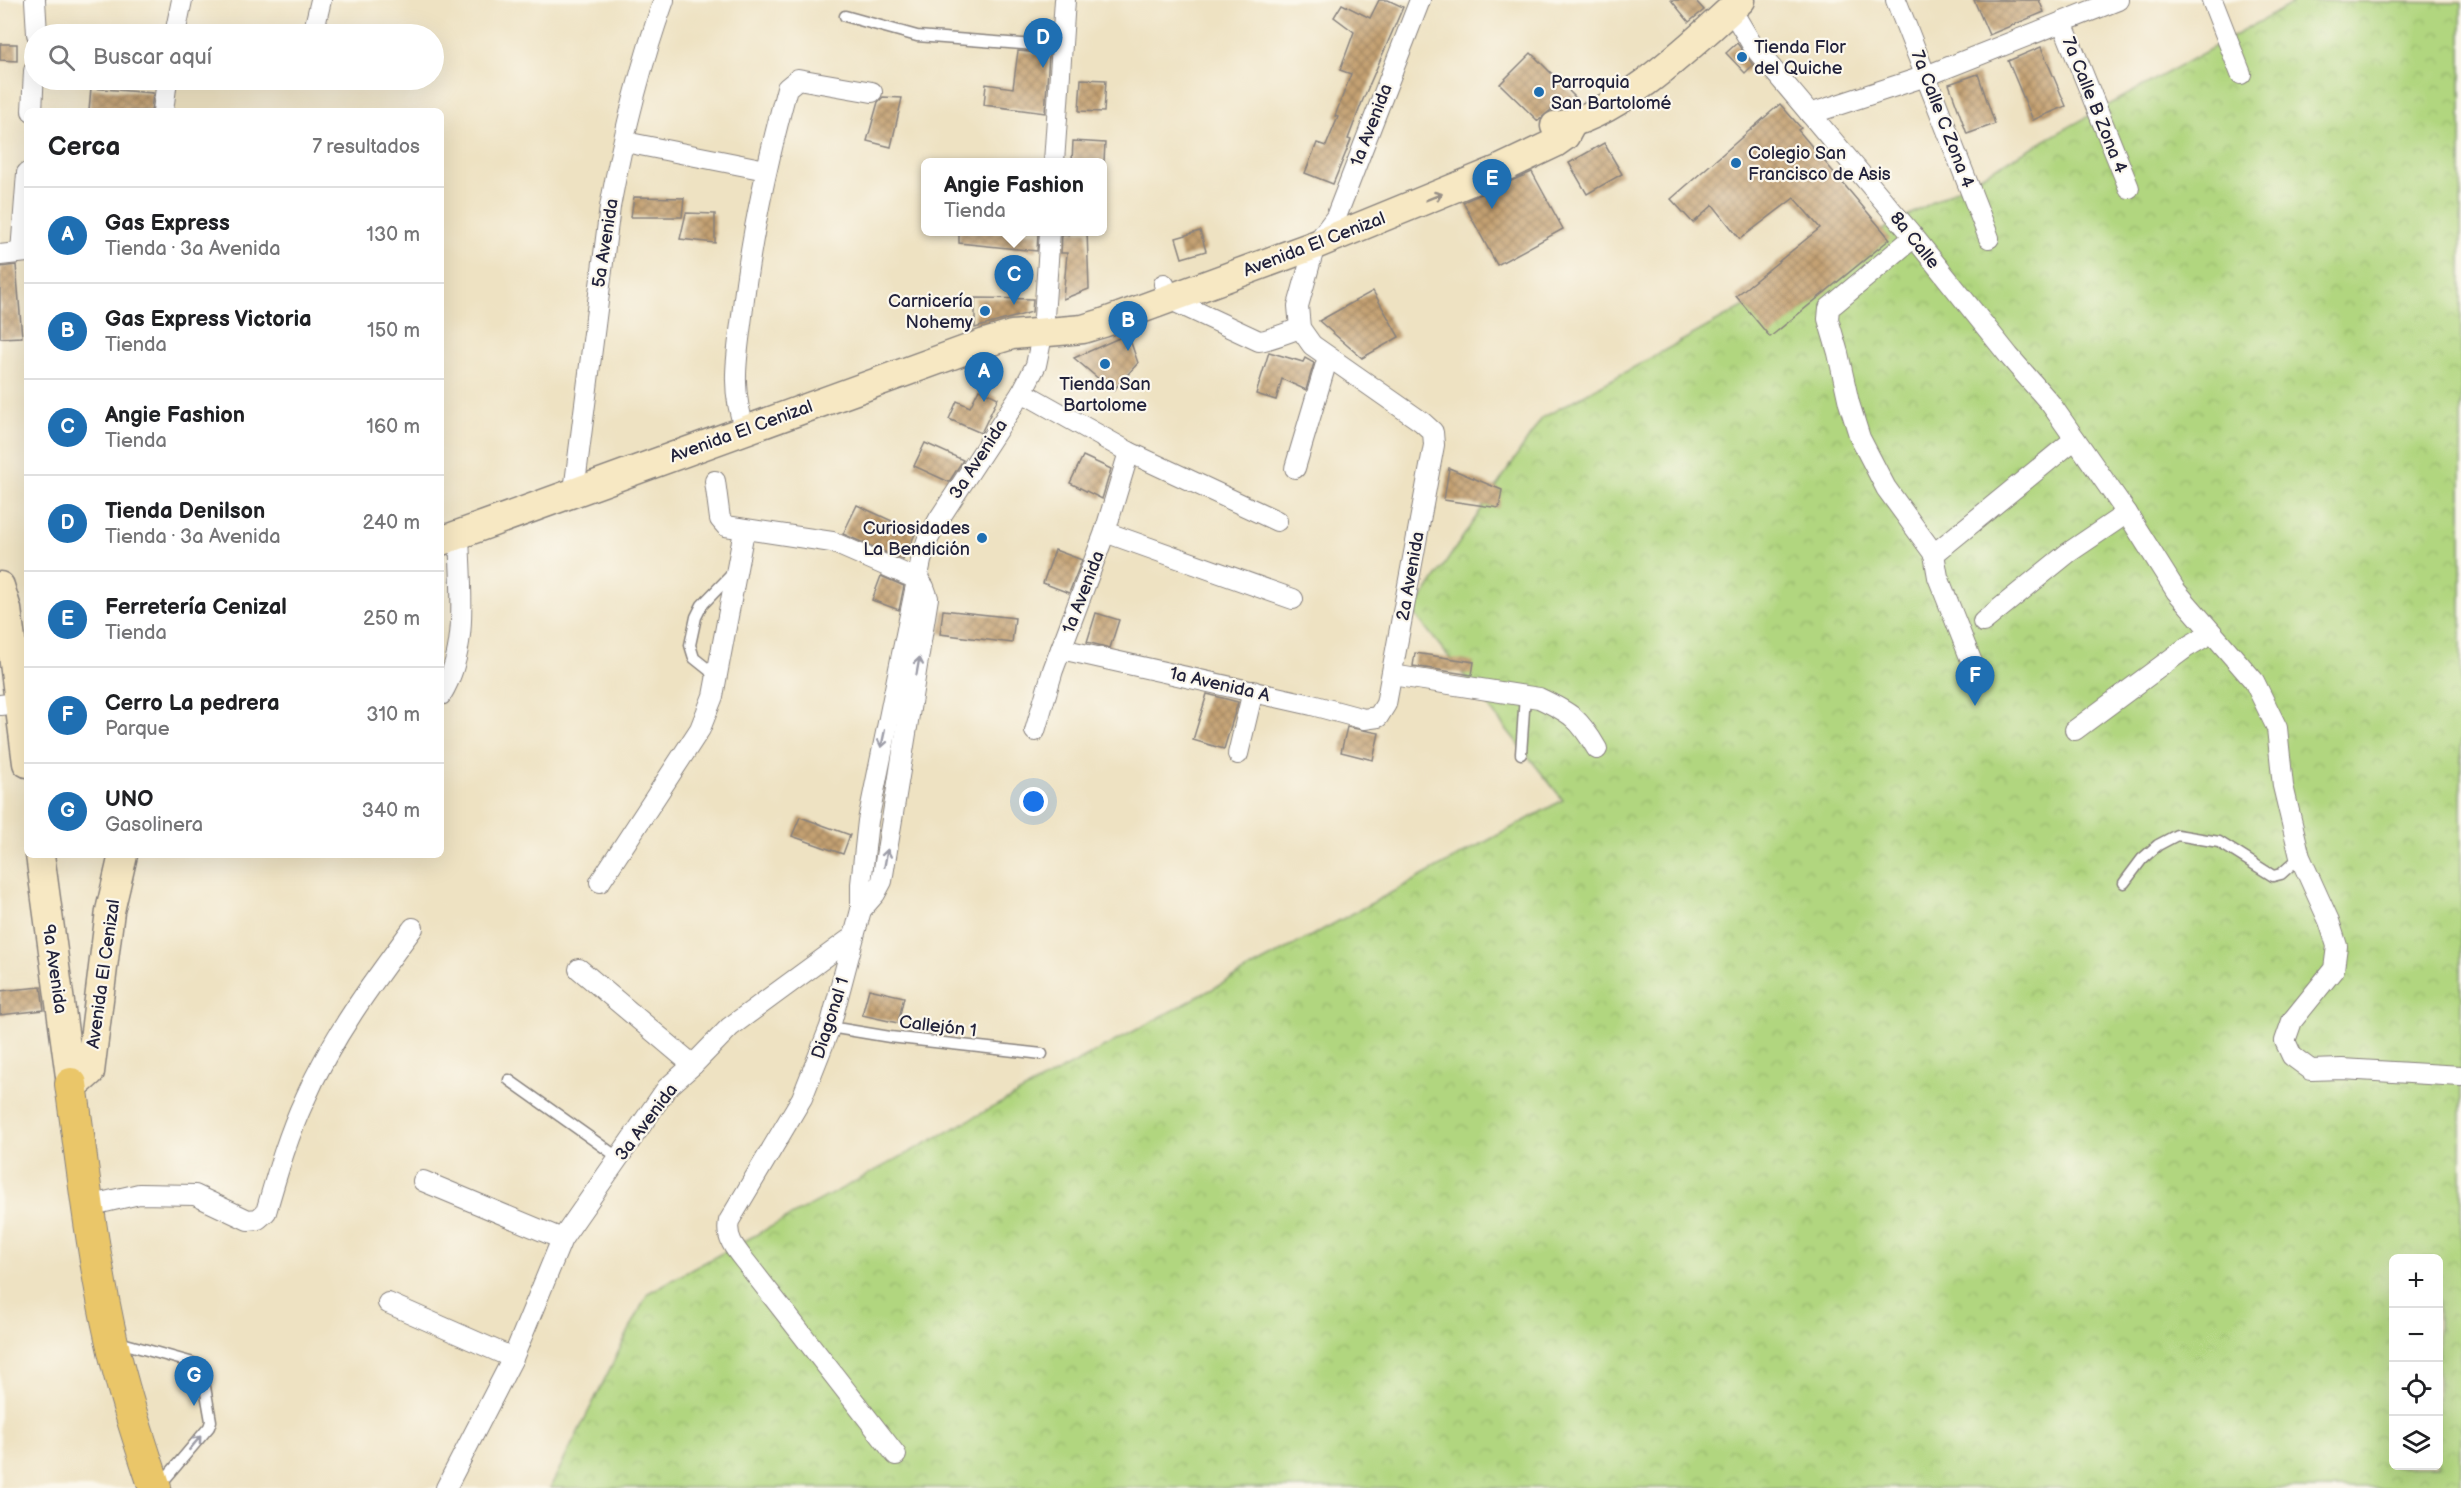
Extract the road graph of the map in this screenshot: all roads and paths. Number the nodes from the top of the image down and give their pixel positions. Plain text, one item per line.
1 (35, 0) edge
2 (182, 0) edge
3 (321, 0) edge
4 (664, 0) edge
5 (1065, 0) edge
6 (1419, 0) edge
7 (1896, 0) edge
8 (2118, 0) edge
9 (2212, 0) edge
10 (1732, 3) edge
11 (845, 16) dead end
12 (2062, 22) junction
13 (36, 24) edge
14 (177, 24) edge
15 (315, 24) edge
16 (1061, 47) junction
17 (2241, 74) dead end
18 (1926, 76) junction
19 (33, 90) edge
20 (166, 90) edge
21 (872, 92) dead end
22 (32, 108) edge
23 (163, 108) edge
24 (1809, 114) junction
25 (1571, 125) junction
26 (625, 142) junction
27 (1054, 158) edge
28 (766, 170) junction
29 (2129, 188) dead end
30 (1336, 217) junction
31 (1050, 236) edge
32 (1914, 237) junction
33 (1989, 238) dead end
34 (1316, 245) junction
35 (24, 252) edge
36 (0, 255) edge
37 (1166, 291) junction
38 (1300, 328) junction
39 (1043, 331) junction
40 (1328, 357) junction
41 (1022, 392) junction
42 (745, 429) junction
43 (2075, 439) junction
44 (1129, 452) junction
45 (1295, 468) dead end
46 (715, 482) dead end
47 (574, 491) junction
48 (2127, 513) junction
49 (1277, 521) dead end
50 (744, 531) junction
51 (1105, 532) junction
52 (450, 537) edge
53 (1934, 555) junction
54 (738, 568) junction
55 (919, 580) junction
56 (0, 586) edge
57 (1293, 599) dead end
58 (1983, 622) dead end
59 (2211, 633) junction
60 (1061, 649) junction
61 (1975, 670) dead end
62 (1392, 675) junction
63 (716, 681) junction
64 (444, 690) edge
65 (1253, 691) junction
66 (1525, 695) junction
67 (15, 704) edge
68 (1378, 717) joint
69 (2075, 730) dead end
70 (1035, 731) dead end
71 (24, 748) edge
72 (1597, 749) dead end
73 (1238, 754) dead end
74 (1521, 754) dead end
75 (2300, 857) junction
76 (40, 858) edge
77 (122, 858) edge
78 (600, 882) dead end
79 (2124, 883) dead end
80 (413, 928) dead end
81 (854, 936) junction
82 (579, 969) dead end
83 (830, 1027) junction
84 (1042, 1054) dead end
85 (693, 1065) junction
86 (2461, 1076) edge
87 (509, 1080) dead end
88 (71, 1084) junction
89 (619, 1158) junction
90 (423, 1181) dead end
91 (88, 1206) junction
92 (562, 1239) junction
93 (388, 1304) dead end
94 (111, 1340) junction
95 (513, 1358) junction
96 (896, 1455) dead end
97 (157, 1488) edge
98 (446, 1488) edge

1 - 13 street
2 - 14 street
3 - 15 street
4 - 26 street, 5a Avenida
5 - 16 street
6 - 30 street, 1a Avenida
7 - 18 street, 7a Calle C Zona 4
8 - 12 street
9 - 17 street
10 - 24 street, 8a Calle
10 - 25 street, Avenida El Cenizal
11 - 16 lane
12 - 18 street
12 - 29 street, 7a Calle B Zona 4
16 - 27 street
18 - 24 street
18 - 33 street, 7a Calle C Zona 4
19 - 22 street
20 - 23 street
21 - 28 street
24 - 32 street, 8a Calle
25 - 30 street, Avenida El Cenizal
34 -> 25 street, Avenida El Cenizal
26 - 28 street
26 - 47 street, 5a Avenida
28 - 42 street
30 - 34 street, 1a Avenida
30 - 37 street, Avenida El Cenizal
31 - 39 street, 3a Avenida
32 - 43 street, 8a Calle
32 - 53 street
34 - 37 street, Avenida El Cenizal
34 - 38 street, 1a Avenida
35 - 36 street
37 - 38 street
37 - 39 street, Avenida El Cenizal
38 - 40 street
39 - 41 street, 3a Avenida
39 - 42 street, Avenida El Cenizal
40 - 45 street
40 - 62 street, 2a Avenida
41 - 44 street
41 - 55 street, 3a Avenida
42 - 47 street, Avenida El Cenizal
43 - 48 street, 8a Calle
43 - 53 street
44 - 49 street
44 - 51 street, 1a Avenida
46 - 50 street
47 - 52 street, Avenida El Cenizal
48 - 58 street
48 - 59 street, 8a Calle
50 - 54 street
50 - 55 street
51 - 57 street
51 - 60 street, 1a Avenida
52 - 64 street
53 - 61 street
54 - 63 street
54 - 63 lane
55 - 81 street, 3a Avenida
56 - 67 street
59 - 69 street
59 - 75 street, 8a Calle
60 - 65 street, 1a Avenida A
60 - 70 street, 1a Avenida
62 - 66 street
62 - 68 street, 2a Avenida
63 - 78 street
65 - 68 street, 1a Avenida A
65 - 73 street
66 - 72 street
66 - 74 lane
67 - 71 street
75 - 79 lane
75 - 86 street, 8a Calle
76 - 88 street, 9a Avenida
77 - 88 street, Avenida El Cenizal
80 - 91 street
81 - 83 street, Diagonal 1
81 - 85 street, 3a Avenida
82 - 85 street
83 - 84 lane, Callejón 1
83 - 96 street, Diagonal 1
85 - 89 street, 3a Avenida
87 - 89 lane
88 - 91 main road
89 - 92 street, 3a Avenida
90 - 92 street
91 - 94 main road
92 - 95 street, 3a Avenida
93 - 95 street
94 - 97 main road
97 -> 94 lane
95 - 98 street, 3a Avenida

